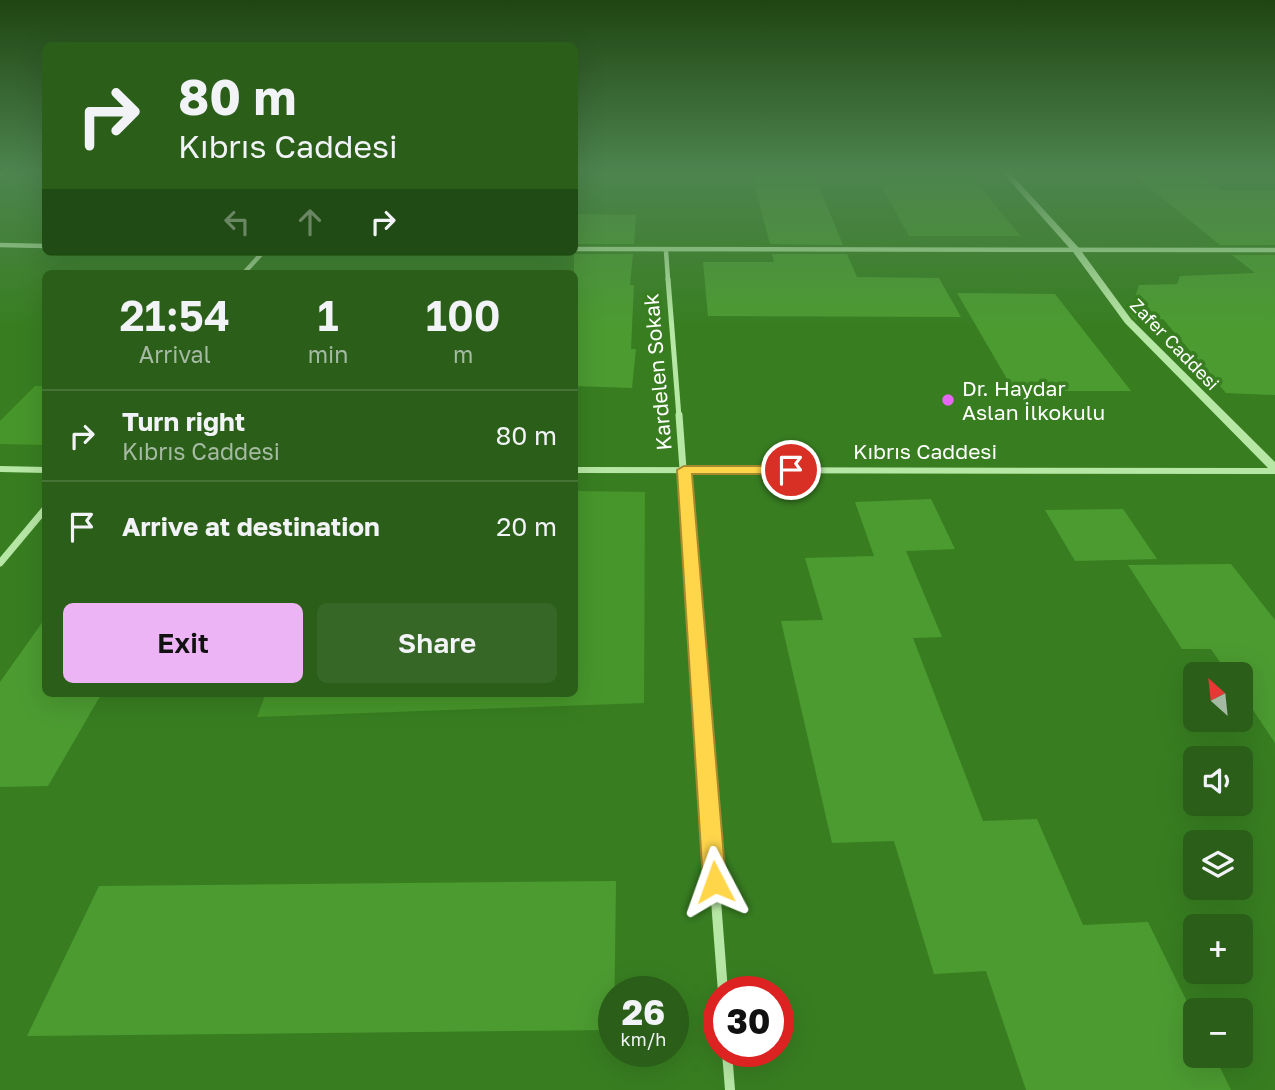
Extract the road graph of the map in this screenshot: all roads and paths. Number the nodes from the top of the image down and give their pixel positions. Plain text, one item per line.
1 (1051, 223) edge
2 (0, 245) edge
3 (42, 246) edge
4 (578, 249) edge
5 (1076, 250) junction
6 (1275, 250) edge
7 (666, 251) junction
8 (259, 256) edge
9 (247, 270) edge
10 (0, 470) edge
11 (42, 470) edge
12 (578, 470) edge
13 (684, 470) junction
14 (1275, 470) edge
15 (42, 513) edge
16 (0, 563) edge
17 (722, 976) edge
18 (728, 1067) edge
19 (730, 1090) edge

1 - 5 street, Zafer Caddesi
2 - 3 street
4 - 7 street
5 - 6 street
5 - 7 street
5 - 14 street, Zafer Caddesi
7 - 13 street, Kardelen Sokak
8 - 9 street
10 - 11 street
12 - 13 street, Kıbrıs Caddesi
13 - 14 street, Kıbrıs Caddesi
13 - 17 street, Kardelen Sokak
15 - 16 street
18 - 19 street

